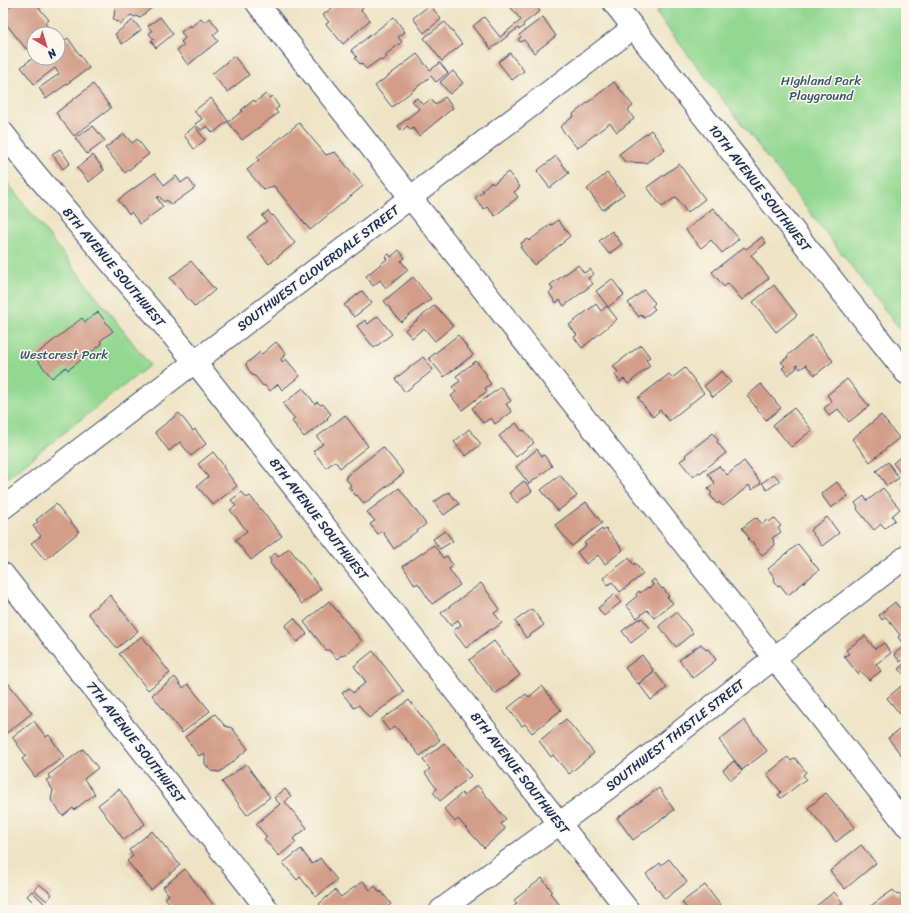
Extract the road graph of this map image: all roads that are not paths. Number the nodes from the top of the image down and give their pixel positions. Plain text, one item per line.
1 (257, 3) edge
2 (614, 3) edge
3 (633, 28) junction
4 (3, 133) edge
5 (410, 198) junction
6 (195, 362) junction
7 (906, 373) edge
8 (3, 508) edge
9 (906, 557) edge
10 (3, 574) edge
11 (774, 658) junction
12 (560, 824) junction
13 (906, 825) edge
14 (268, 910) edge
15 (441, 910) edge
16 (628, 910) edge

1 - 5 street
2 - 3 street, 10TH AVENUE SOUTHWEST
3 - 5 street, SOUTHWEST CLOVERDALE STREET
3 - 7 street, 10TH AVENUE SOUTHWEST
4 - 6 street, 8TH AVENUE SOUTHWEST
5 - 6 street, SOUTHWEST CLOVERDALE STREET
5 - 11 street
6 - 8 street, SOUTHWEST CLOVERDALE STREET
6 - 12 street, 8TH AVENUE SOUTHWEST
9 - 11 street, SOUTHWEST THISTLE STREET
10 - 14 street, 7TH AVENUE SOUTHWEST
11 - 12 street, SOUTHWEST THISTLE STREET
11 - 13 street
12 - 15 street, SOUTHWEST THISTLE STREET
12 - 16 street, 8TH AVENUE SOUTHWEST

